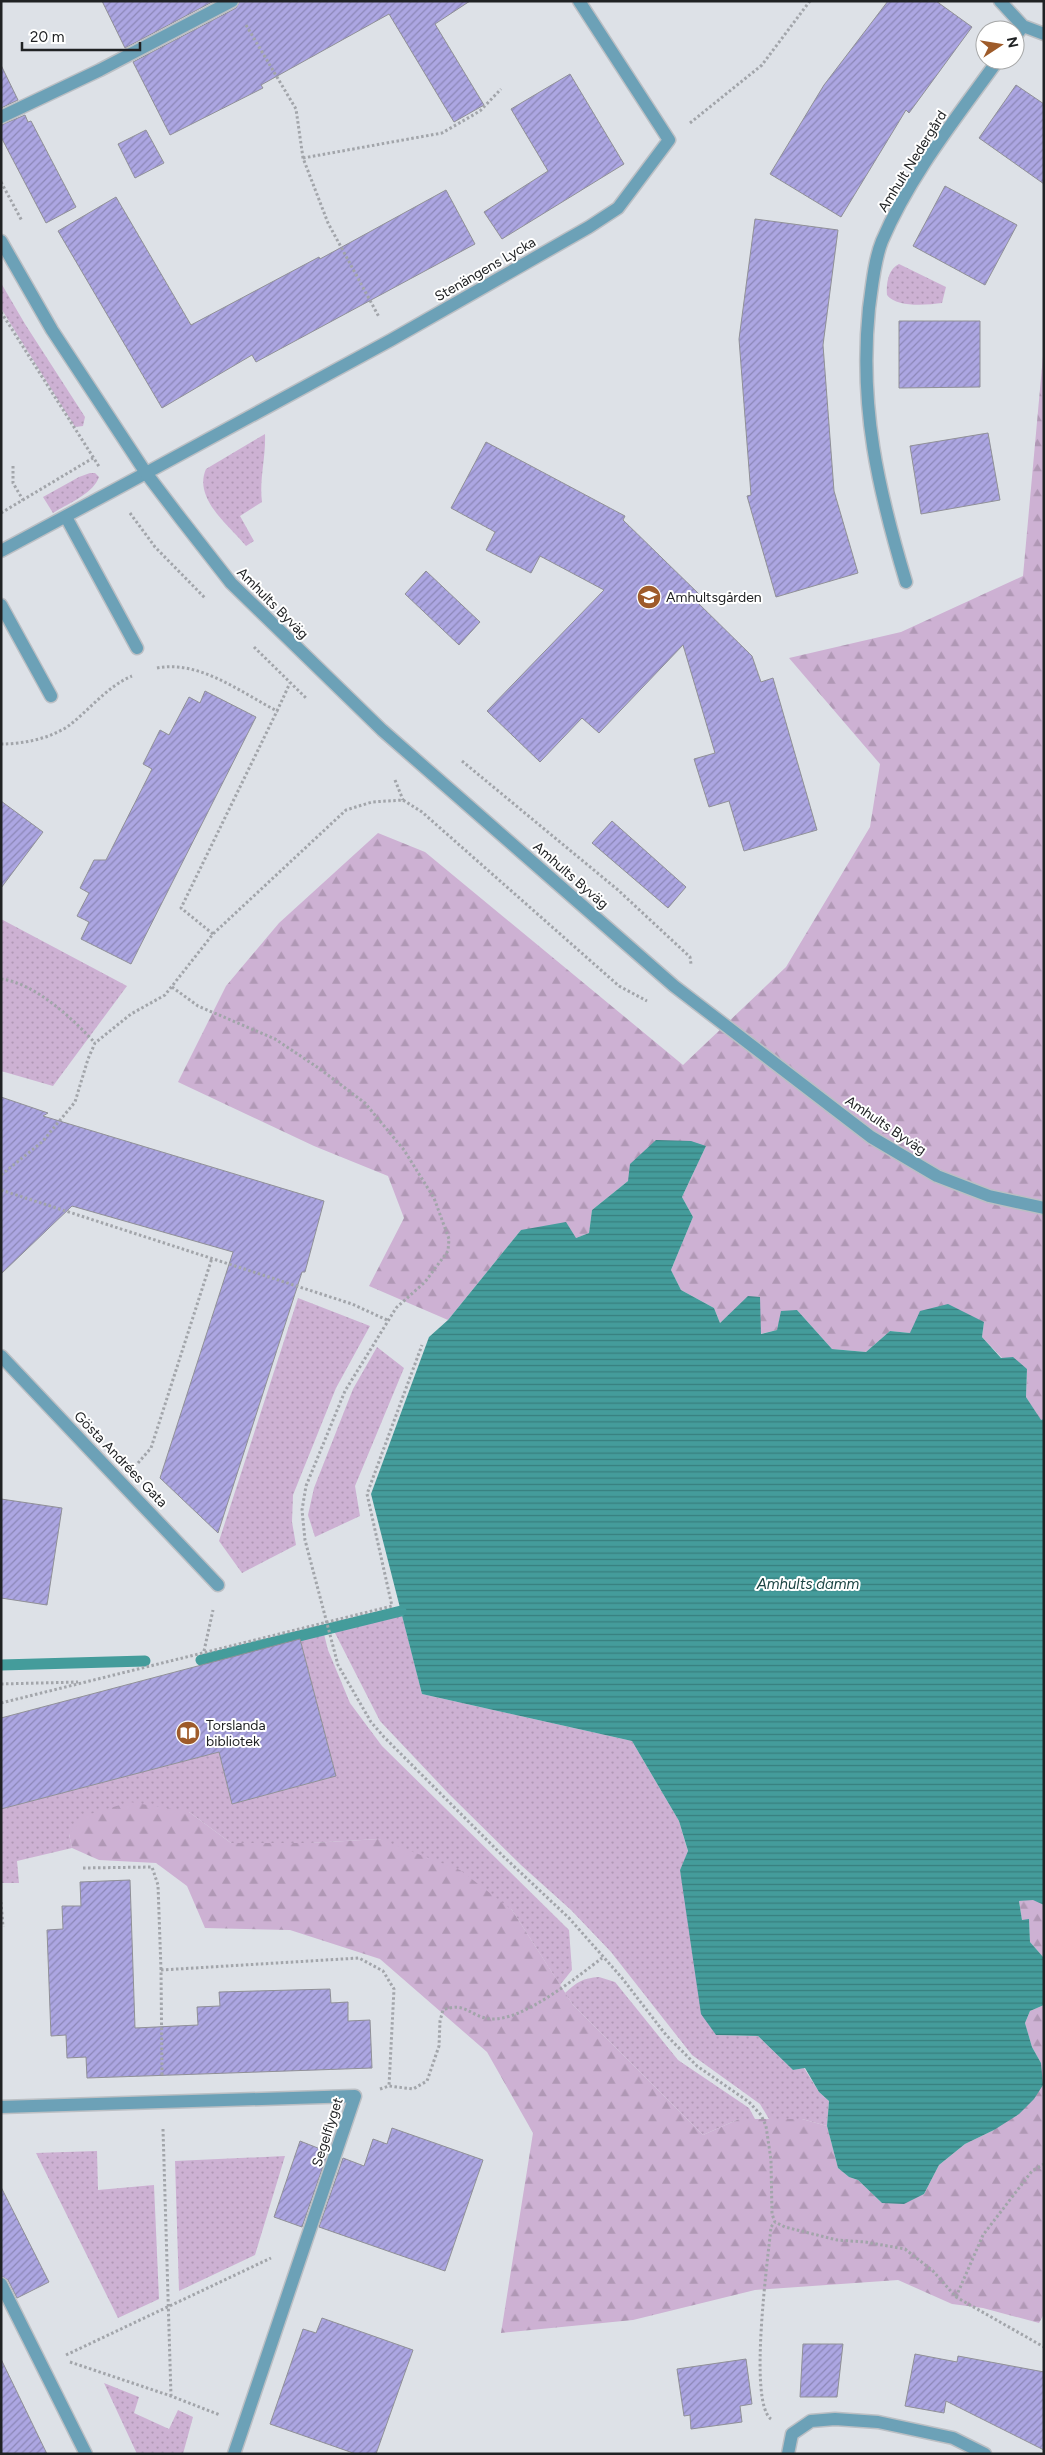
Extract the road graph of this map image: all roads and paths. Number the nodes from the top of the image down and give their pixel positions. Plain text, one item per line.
1 (232, 1) edge
2 (579, 1) edge
3 (810, 1) edge
4 (1000, 1) edge
5 (1017, 20) edge
6 (1025, 27) edge
7 (1044, 34) edge
8 (991, 70) edge
9 (501, 89) dead end
10 (1, 117) edge
11 (669, 140) junction
12 (303, 158) junction
13 (1, 182) edge
14 (24, 224) dead end
15 (1, 241) edge
16 (1, 312) edge
17 (391, 340) junction
18 (13, 466) dead end
19 (146, 473) junction
20 (22, 500) junction
21 (1, 512) edge
22 (66, 517) junction
23 (1, 551) edge
24 (906, 582) dead end
25 (1, 605) edge
26 (137, 648) dead end
27 (154, 669) dead end
28 (135, 674) dead end
29 (290, 683) dead end
30 (51, 696) dead end
31 (277, 711) junction
32 (1, 744) edge
33 (455, 755) dead end
34 (346, 810) dead end
35 (213, 934) junction
36 (1, 979) edge
37 (674, 986) junction
38 (172, 987) junction
39 (95, 1044) junction
40 (1, 1175) edge
41 (1, 1190) edge
42 (1044, 1208) edge
43 (212, 1258) junction
44 (387, 1320) junction
45 (422, 1345) dead end
46 (1, 1356) edge
47 (122, 1482) junction
48 (218, 1585) joint
49 (325, 1622) junction
50 (204, 1651) junction
51 (85, 1682) junction
52 (1, 1684) edge
53 (1, 1704) edge
54 (83, 1868) dead end
55 (1, 1902) edge
56 (3, 1927) dead end
57 (602, 1958) junction
58 (161, 1970) junction
59 (389, 2086) junction
60 (355, 2096) junction
61 (162, 2102) junction
62 (1, 2107) edge
63 (1044, 2164) edge
64 (775, 2222) junction
65 (307, 2240) junction
66 (1, 2284) edge
67 (956, 2297) junction
68 (168, 2306) junction
69 (1044, 2348) edge
70 (171, 2396) junction
71 (244, 2424) junction
72 (792, 2434) junction
73 (86, 2454) edge
74 (234, 2454) edge
75 (788, 2454) edge
76 (985, 2454) edge

1 - 10 street
1 - 12 path
2 - 11 street
3 - 11 path
4 - 5 street
6 - 7 street
8 - 24 street, Amhult Nedergård
9 - 12 path
11 - 17 street, Stenängens Lycka
12 - 17 path
13 - 14 path
15 - 19 street, Amhults Byväg
16 - 20 path
17 - 19 street, Stenängens Lycka
18 - 20 path
19 - 22 street
19 - 37 street, Amhults Byväg
20 - 21 path
22 - 23 street
22 - 26 street
25 - 30 street
27 - 31 path
28 - 32 path
29 - 31 path
31 - 35 path
33 - 37 path
34 - 35 path
35 - 38 path
36 - 39 path
37 - 42 street, Amhults Byväg
38 - 39 path
38 - 44 path
39 - 40 path
41 - 43 path
43 - 44 path
43 - 47 path
44 - 49 path
45 - 49 path
46 - 47 street, Gösta Andrées Gata
47 - 48 street, Gösta Andrées Gata
48 - 50 path
49 - 50 path
49 - 57 path
50 - 51 path
51 - 52 path
51 - 53 path
54 - 58 path
55 - 56 path
57 - 59 path
57 - 64 path
58 - 59 path
58 - 61 path
59 - 60 path
60 - 61 street, Segelflyget
60 - 65 street, Segelflyget
61 - 62 street, Segelflyget
61 - 68 path
63 - 67 path
64 - 67 path
64 - 72 path
65 - 68 path
65 - 71 street, Segelflyget
66 - 73 street
67 - 69 path
68 - 70 path
68 - 70 path
70 - 71 path
71 - 74 street, Segelflyget
72 - 75 street
72 - 76 street

